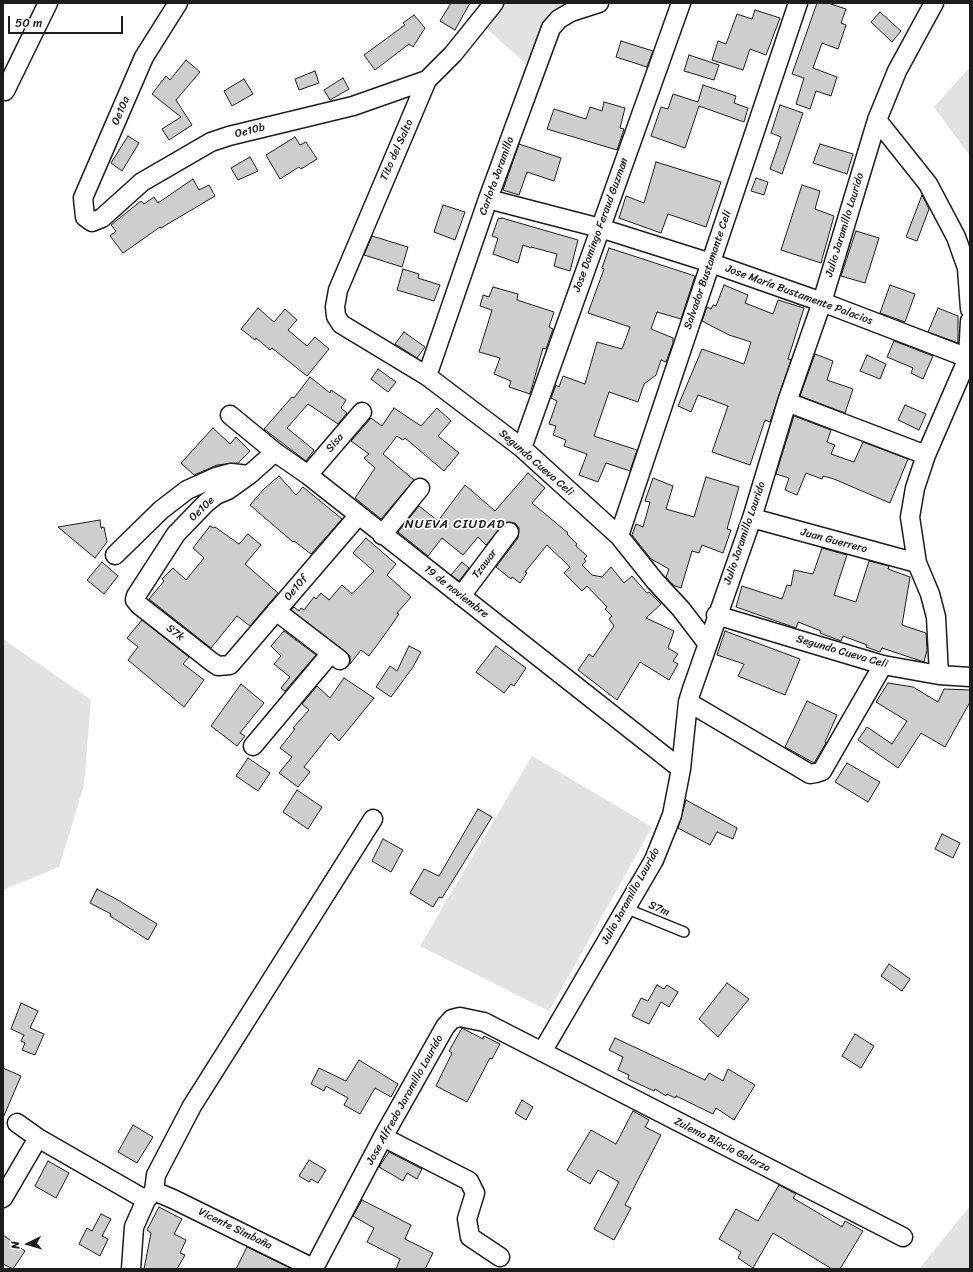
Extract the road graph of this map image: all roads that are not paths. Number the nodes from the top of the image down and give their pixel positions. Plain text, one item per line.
1 (48, 3) edge
2 (178, 3) edge
3 (494, 3) edge
4 (599, 3) edge
5 (681, 3) edge
6 (798, 3) edge
7 (934, 3) edge
8 (427, 80) junction
9 (5, 91) dead end
10 (877, 120) junction
11 (488, 199) junction
12 (92, 222) joint
13 (600, 228) junction
14 (711, 263) junction
15 (822, 302) junction
16 (970, 309) edge
17 (336, 316) joint
18 (970, 321) edge
19 (968, 358) junction
20 (427, 376) junction
21 (787, 402) junction
22 (362, 412) dead end
23 (230, 415) dead end
24 (522, 448) junction
25 (275, 452) junction
26 (926, 455) junction
27 (249, 475) junction
28 (308, 475) junction
29 (420, 488) dead end
30 (358, 516) junction
31 (752, 518) junction
32 (509, 532) dead end
33 (382, 535) junction
34 (618, 536) junction
35 (115, 555) dead end
36 (917, 563) junction
37 (145, 582) joint
38 (461, 596) junction
39 (276, 612) junction
40 (716, 615) junction
41 (707, 643) junction
42 (234, 661) joint
43 (883, 665) junction
44 (939, 675) junction
45 (970, 677) edge
46 (688, 702) junction
47 (253, 746) dead end
48 (681, 769) junction
49 (373, 819) dead end
50 (625, 908) junction
51 (684, 932) dead end
52 (542, 1052) junction
53 (17, 1123) dead end
54 (383, 1137) junction
55 (38, 1138) junction
56 (150, 1196) junction
57 (3, 1198) edge
58 (903, 1237) dead end
59 (500, 1257) dead end
60 (131, 1269) edge
61 (315, 1269) edge

1 - 9 street
2 - 12 street, Oe10a
3 - 8 street, Tito del Salto
4 - 11 street, Carlota Jaramillo
5 - 13 street, Jose Domingo Feraud Guzman
6 - 14 street, Salvador Bustamante Celi
7 - 10 street, Julio Jaramillo Laurido
8 - 12 street, Oe10b
8 - 17 street, Tito del Salto
10 - 15 street, Julio Jaramillo Laurido
10 - 16 street
11 - 13 street, Jose María Bustamente Palacios
11 - 20 street, Carlota Jaramillo
13 - 14 street, Jose María Bustamente Palacios
13 - 24 street, Jose Domingo Feraud Guzman
14 - 15 street, Jose María Bustamente Palacios
14 - 34 street, Salvador Bustamante Celi
15 - 19 street, Jose María Bustamente Palacios
15 - 21 street, Julio Jaramillo Laurido
17 - 20 street, Segundo Cueva Celi
18 - 19 street
19 - 26 street
20 - 24 street, Segundo Cueva Celi
21 - 26 street
21 - 31 street, Julio Jaramillo Laurido
22 - 28 street, Sisa
23 - 25 street, 19 de noviembre
24 - 34 street, Segundo Cueva Celi
25 - 27 street, Oe10e
25 - 28 street, 19 de noviembre
26 - 36 street
27 - 35 street
27 - 37 street, Oe10e
28 - 30 street, 19 de noviembre
29 - 33 street
30 - 33 street, 19 de noviembre
30 - 39 street, Oe10f
31 - 36 street, Juan Guerrero
31 - 40 street, Julio Jaramillo Laurido
32 - 38 street, Tzawar
33 - 38 street, 19 de noviembre
34 - 41 street, Segundo Cueva Celi
36 - 44 street
37 - 42 street, S7k
38 - 48 street, 19 de noviembre
39 - 42 street, Oe10f
39 - 47 street
40 - 41 street, Julio Jaramillo Laurido
40 - 43 street, Segundo Cueva Celi
41 - 46 street, Julio Jaramillo Laurido
43 - 44 street, Segundo Cueva Celi
43 - 46 street
44 - 45 street, Segundo Cueva Celi
46 - 48 street, Julio Jaramillo Laurido
48 - 50 street, Julio Jaramillo Laurido
49 - 56 street
50 - 51 lane, S7m
50 - 52 street, Julio Jaramillo Laurido
52 - 54 street, Jose Alfredo Jaramillo Laurido
52 - 58 street, Zulema Blacio Galarza
53 - 55 street, Vicente Simbaña
54 - 59 street
54 - 61 street, Jose Alfredo Jaramillo Laurido
55 - 56 street, Vicente Simbaña
55 - 57 street
56 - 60 street
56 - 61 street, Vicente Simbaña

